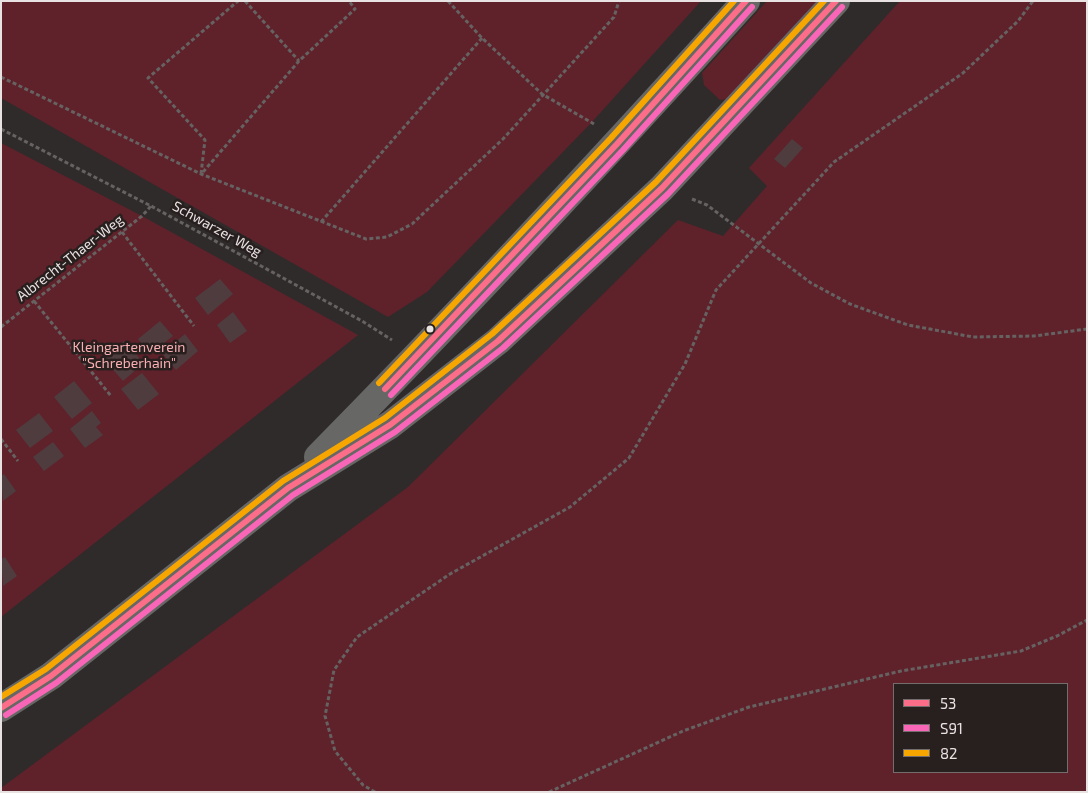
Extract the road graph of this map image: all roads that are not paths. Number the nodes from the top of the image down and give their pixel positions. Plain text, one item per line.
1 (746, 1) edge
2 (836, 1) edge
3 (288, 488) junction
4 (1, 708) edge

1 - 3 main road
2 - 3 main road
3 - 4 main road

